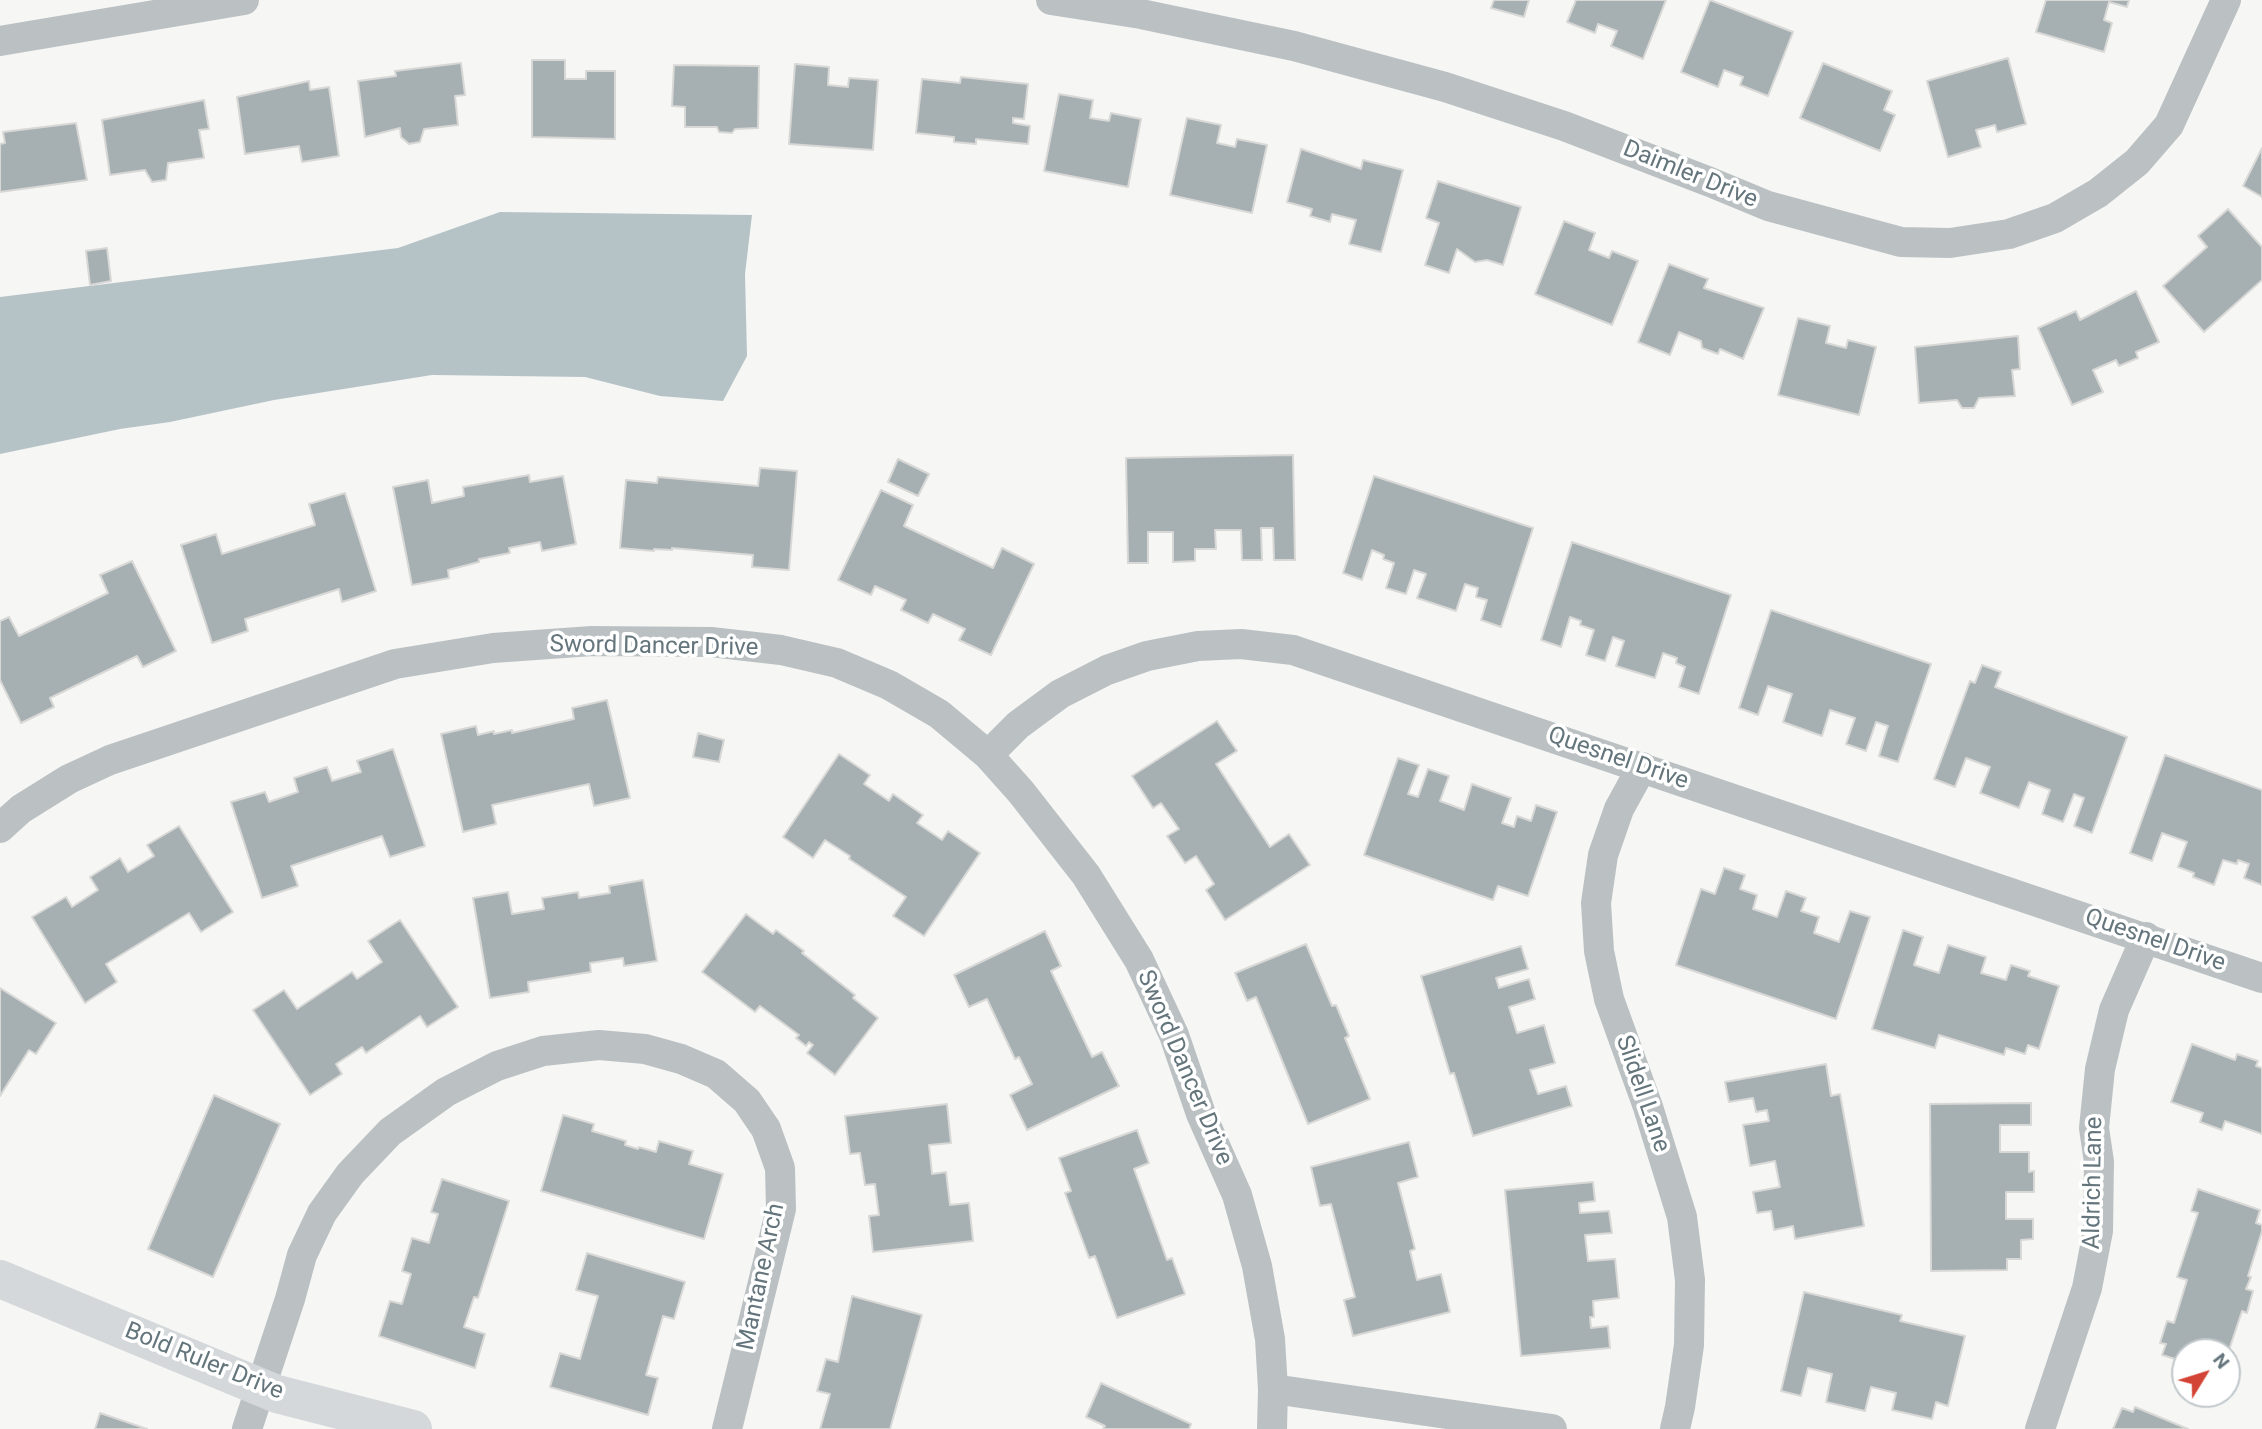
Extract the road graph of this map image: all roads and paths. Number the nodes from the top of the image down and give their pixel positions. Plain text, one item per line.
1 (244, 0) edge
2 (1051, 0) edge
3 (2226, 0) edge
4 (0, 41) edge
5 (988, 755) junction
6 (1642, 767) junction
7 (0, 828) edge
8 (2146, 937) junction
9 (2262, 978) edge
10 (0, 1279) edge
11 (261, 1387) junction
12 (1273, 1388) junction
13 (247, 1429) edge
14 (413, 1429) edge
15 (727, 1429) edge
16 (1272, 1429) edge
17 (1552, 1429) edge
18 (1675, 1429) edge
19 (2040, 1429) edge

1 - 4 street
2 - 3 street, Daimler Drive
5 - 6 street, Quesnel Drive
5 - 7 street, Sword Dancer Drive
5 - 12 street, Sword Dancer Drive
6 - 8 street, Quesnel Drive
6 - 18 street, Slidell Lane
8 - 9 street, Quesnel Drive
8 - 19 street, Aldrich Lane
10 - 11 street, Bold Ruler Drive
11 - 13 street, Mantane Arch
11 - 14 street, Bold Ruler Drive
11 - 15 street, Mantane Arch
12 - 16 street, Sword Dancer Drive
12 - 17 street

